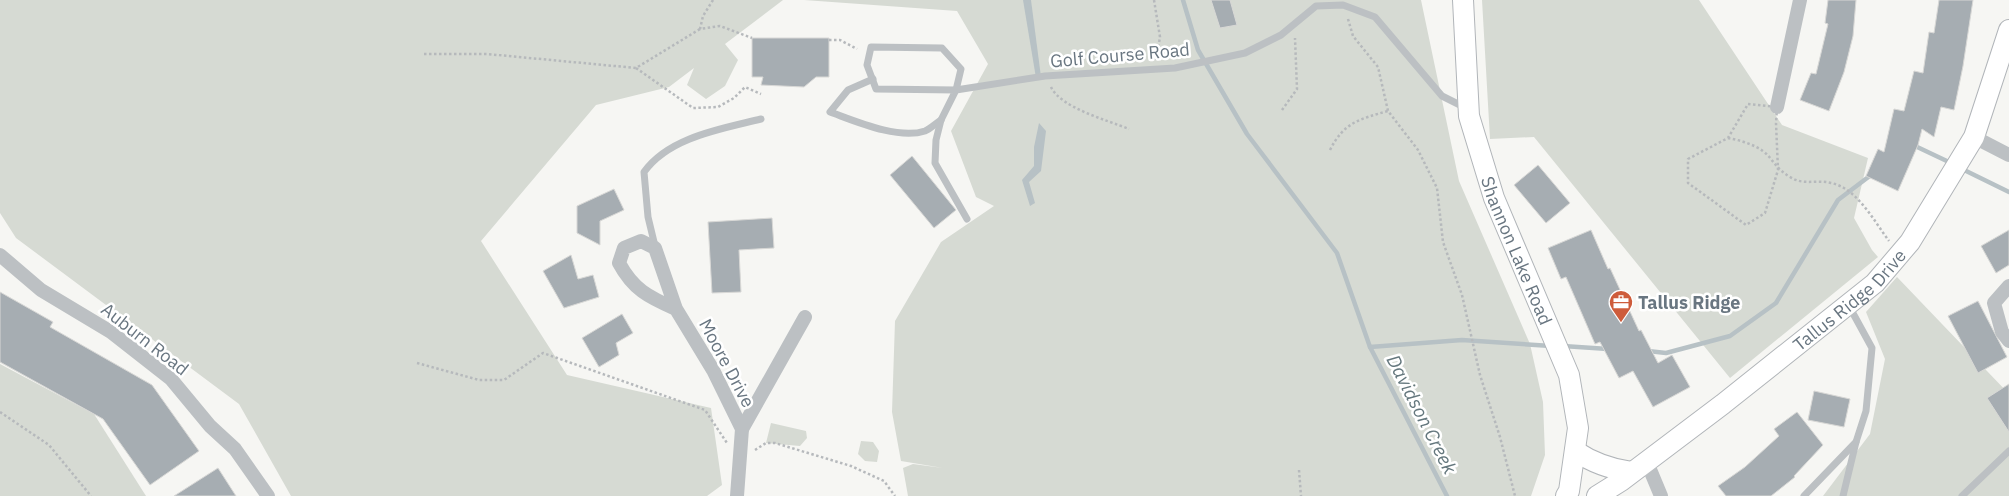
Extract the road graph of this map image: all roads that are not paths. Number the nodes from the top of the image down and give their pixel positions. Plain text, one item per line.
1 (1464, 0) edge
2 (1800, 0) edge
3 (2009, 30) edge
4 (872, 79) junction
5 (956, 90) junction
6 (1777, 107) road end
7 (1469, 109) junction
8 (761, 119) dead end
9 (941, 120) junction
10 (1974, 137) junction
11 (2009, 155) edge
12 (967, 219) dead end
13 (655, 248) junction
14 (0, 255) edge
15 (2009, 286) edge
16 (1849, 306) junction
17 (676, 309) junction
18 (805, 318) dead end
19 (2009, 341) edge
20 (742, 429) junction
21 (1856, 442) junction
22 (1575, 451) junction
23 (2009, 451) edge
24 (1639, 466) junction
25 (268, 496) edge
26 (737, 496) edge
27 (1566, 496) edge
28 (1597, 496) edge
29 (1661, 496) edge
30 (1804, 496) edge
31 (1843, 496) edge
32 (1962, 496) edge

1 - 7 street, Shannon Lake Road
2 - 6 street
3 - 10 street, Tallus Ridge Drive
4 - 5 lane, Golf Course Road
4 - 5 lane
4 - 9 lane
5 - 7 lane, Golf Course Road
5 - 9 lane
7 - 22 street, Shannon Lake Road
8 - 13 lane
9 - 12 lane
10 - 11 street
10 - 16 street, Tallus Ridge Drive
13 - 17 street, Moore Drive
13 - 17 street, Moore Drive
14 - 25 street, Auburn Road
15 - 19 street
16 - 21 lane
16 - 24 street, Tallus Ridge Drive
17 - 20 street, Moore Drive
18 - 20 street
20 - 26 street, Moore Drive
21 - 30 lane
21 - 31 lane
22 - 24 street
22 - 27 street, Shannon Lake Road
23 - 32 lane
24 - 28 street, Tallus Ridge Drive
24 - 29 street

